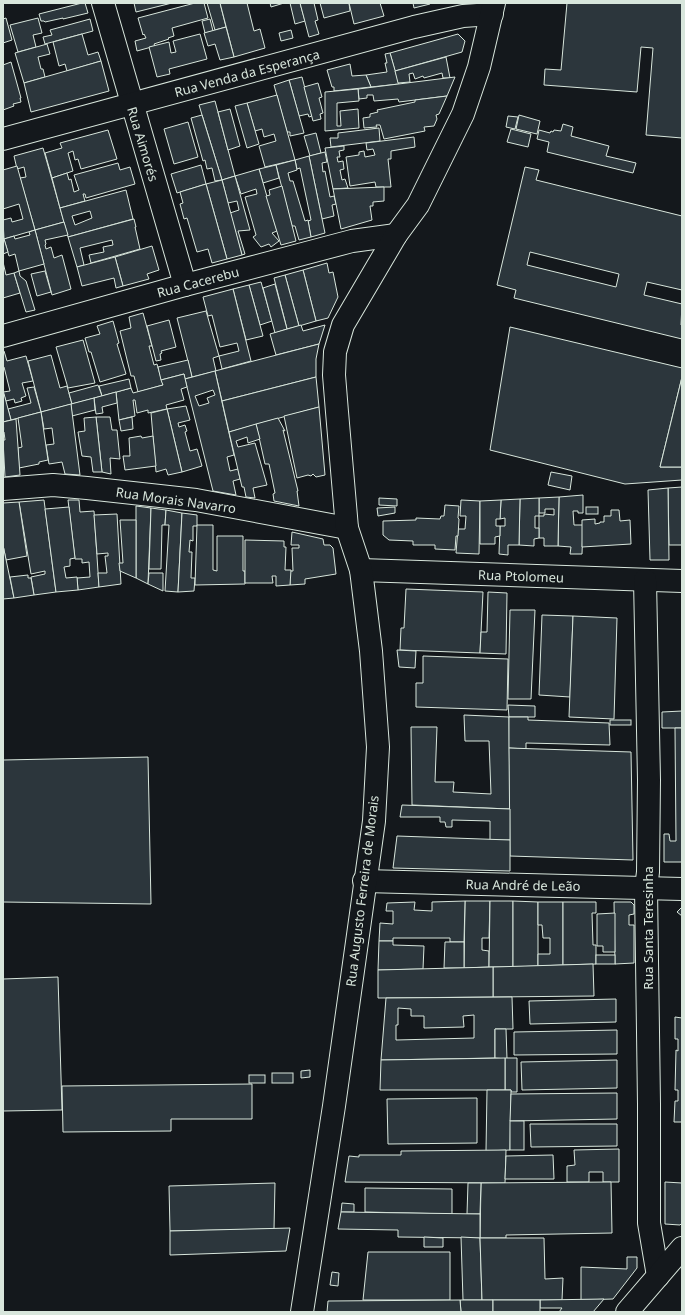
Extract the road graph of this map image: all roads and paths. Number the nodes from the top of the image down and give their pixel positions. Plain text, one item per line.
1 (102, 3) edge
2 (493, 9) edge
3 (131, 105) junction
4 (3, 139) edge
5 (396, 235) junction
6 (185, 285) junction
7 (3, 336) edge
8 (3, 489) edge
9 (347, 528) junction
10 (361, 570) junction
11 (644, 580) junction
12 (682, 581) edge
13 (364, 881) junction
14 (646, 888) junction
15 (682, 889) edge
16 (682, 1248) edge
17 (658, 1276) junction
18 (302, 1312) edge
19 (627, 1312) edge

1 - 3 street, Rua Aimorés
2 - 3 street, Rua Venda da Esperança
2 - 5 street, Rua Augusto Ferreira de Morais
3 - 4 street, Rua Venda da Esperança
3 - 6 street, Rua Aimorés
5 - 6 street, Rua Cacerebu
5 - 9 street, Rua Augusto Ferreira de Morais
6 - 7 street, Rua Cacerebu
8 - 9 street, Rua Morais Navarro
9 - 10 street, Rua Augusto Ferreira de Morais
10 - 11 street, Rua Ptolomeu
10 - 13 street, Rua Augusto Ferreira de Morais
11 - 12 street, Rua Ptolomeu
11 - 14 street, Rua Santa Teresinha
13 - 14 street, Rua André de Leão
13 - 18 street, Rua Augusto Ferreira de Morais
14 - 15 street, Rua André de Leão
14 - 17 street, Rua Santa Teresinha
16 - 17 street
17 - 19 street

